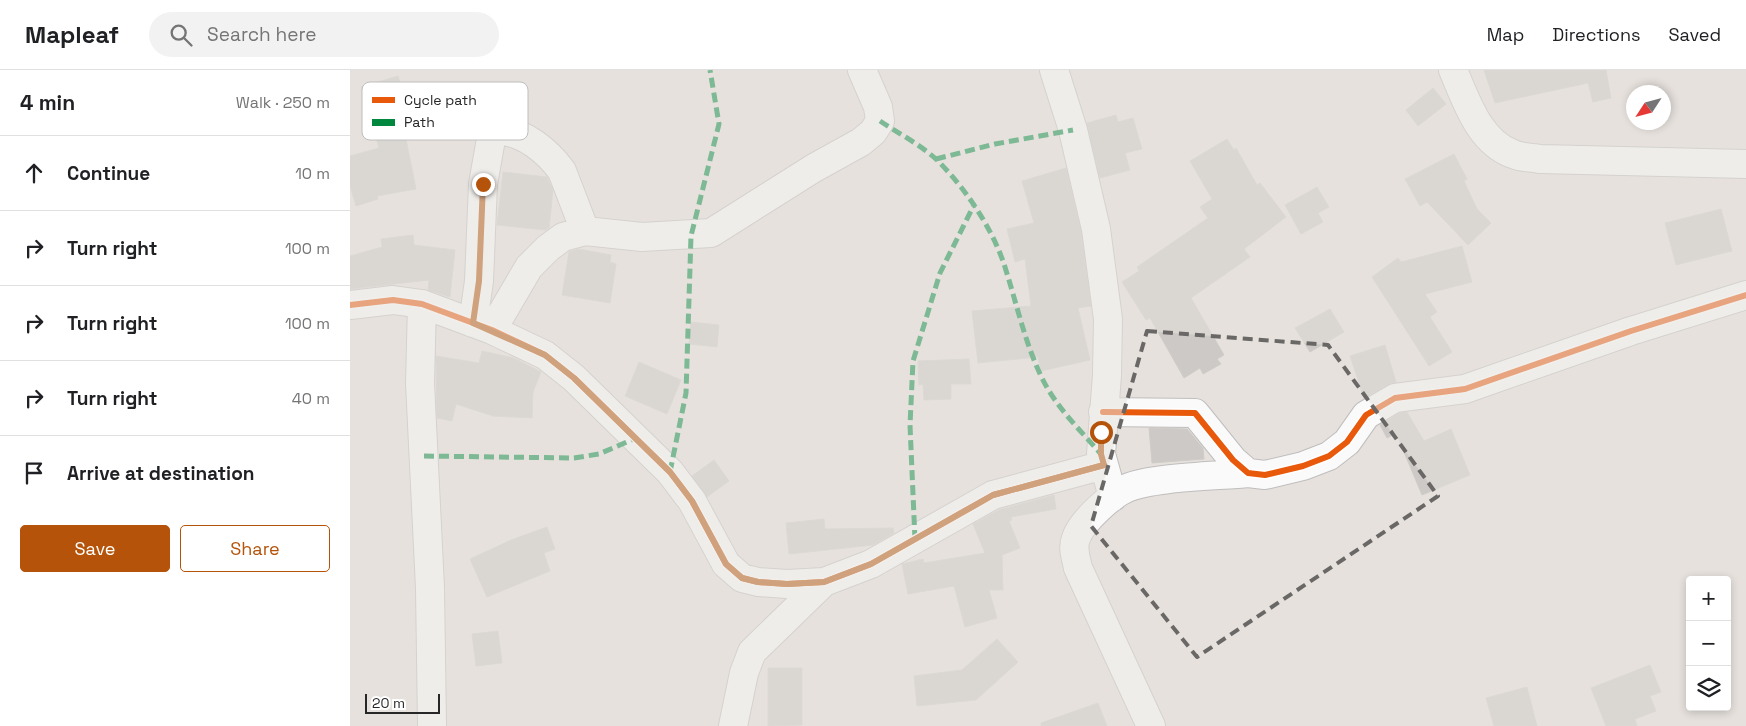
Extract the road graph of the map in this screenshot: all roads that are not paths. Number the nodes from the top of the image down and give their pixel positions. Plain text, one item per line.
1 (862, 70) edge
2 (1054, 70) edge
3 (1453, 70) edge
4 (491, 140) edge
5 (527, 140) edge
6 (1746, 164) edge
7 (585, 232) junction
8 (1746, 295) edge
9 (422, 304) junction
10 (350, 305) edge
11 (483, 327) junction
12 (1103, 412) junction
13 (1104, 465) junction
14 (1248, 473) junction
15 (1113, 497) junction
16 (824, 582) junction
17 (738, 722) edge
18 (432, 726) edge
19 (1151, 726) edge

1 - 7 street
2 - 12 street
3 - 6 street
4 - 11 street
5 - 7 street
7 - 11 street
8 - 14 street
9 - 10 street
9 - 11 street
9 - 18 street
11 - 16 street
12 - 13 street
12 - 14 street
13 - 15 street
13 - 16 street
14 - 15 street
15 - 19 street
16 - 17 street

